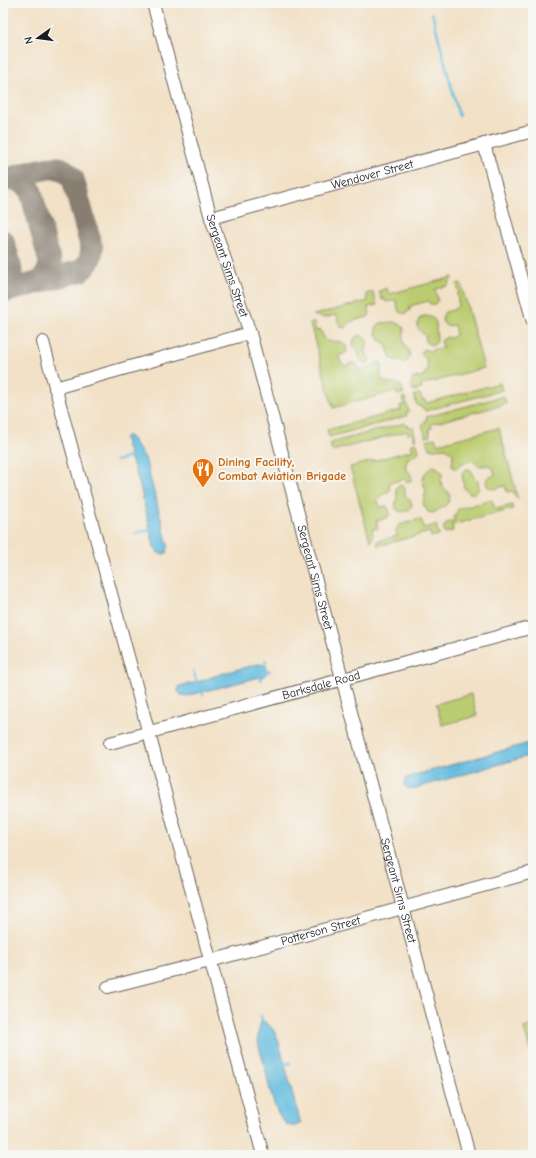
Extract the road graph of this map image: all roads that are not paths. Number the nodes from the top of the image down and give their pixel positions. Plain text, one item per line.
1 (153, 3) edge
2 (533, 131) edge
3 (484, 144) junction
4 (211, 218) junction
5 (533, 322) edge
6 (250, 334) junction
7 (43, 342) dead end
8 (55, 388) junction
9 (533, 627) edge
10 (343, 679) junction
11 (149, 732) junction
12 (110, 743) dead end
13 (533, 872) edge
14 (403, 907) junction
15 (210, 961) junction
16 (108, 987) dead end
17 (263, 1155) edge
18 (469, 1155) edge

1 - 4 street, Sergeant Sims Street
2 - 3 street, Wendover Street
3 - 4 street, Wendover Street
3 - 5 street
4 - 6 street, Sergeant Sims Street
6 - 8 street
6 - 10 street, Sergeant Sims Street
7 - 8 street
8 - 11 street
9 - 10 street, Barksdale Road
10 - 11 street, Barksdale Road
10 - 14 street, Sergeant Sims Street
11 - 12 street, Barksdale Road
11 - 15 street
13 - 14 street, Patterson Street
14 - 15 street, Patterson Street
14 - 18 street, Sergeant Sims Street
15 - 16 street, Patterson Street
15 - 17 street

